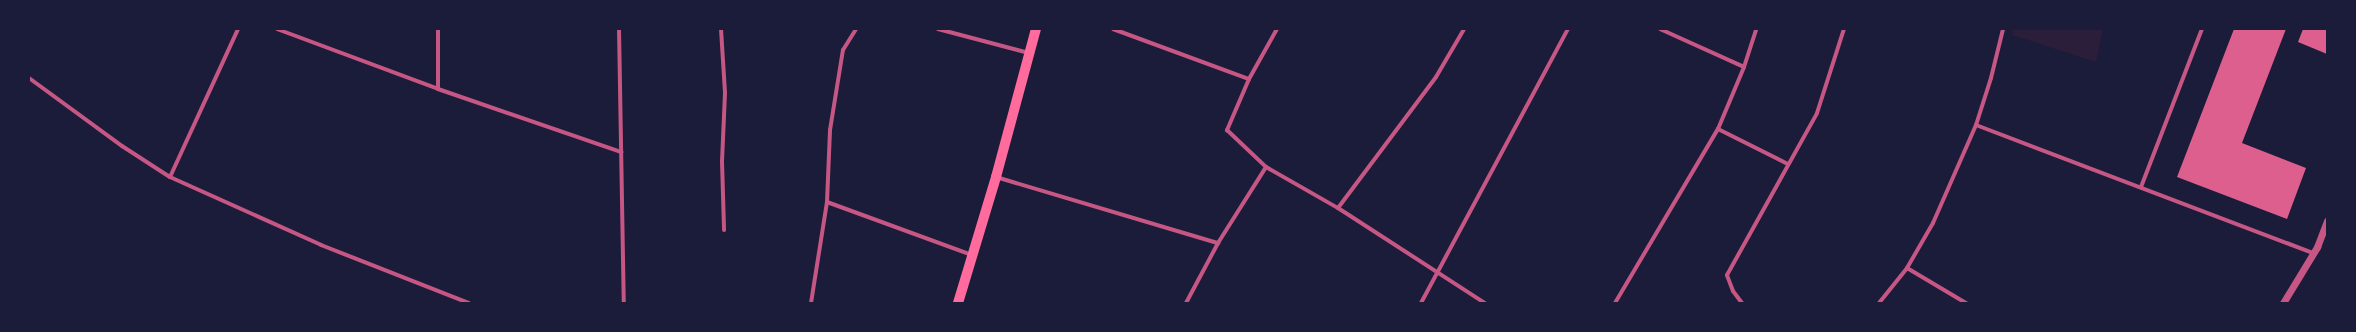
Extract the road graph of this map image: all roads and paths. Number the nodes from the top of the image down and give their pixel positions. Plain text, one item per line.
1 (238, 29) edge
2 (276, 29) edge
3 (438, 29) edge
4 (618, 29) edge
5 (721, 29) edge
6 (856, 29) edge
7 (938, 29) edge
8 (1036, 29) edge
9 (1113, 29) edge
10 (1278, 29) edge
11 (1464, 29) edge
12 (1568, 29) edge
13 (1660, 29) edge
14 (1756, 29) edge
15 (1844, 29) edge
16 (2003, 29) edge
17 (2202, 29) edge
18 (1029, 53) junction
19 (1744, 67) junction
20 (29, 78) edge
21 (1249, 79) junction
22 (438, 89) junction
23 (1976, 125) junction
24 (1718, 129) junction
25 (621, 152) junction
26 (1788, 164) junction
27 (1266, 167) junction
28 (170, 177) junction
29 (996, 177) junction
30 (2141, 187) junction
31 (827, 202) junction
32 (1338, 208) junction
33 (2327, 221) edge
34 (724, 230) dead end
35 (1218, 243) junction
36 (2313, 253) junction
37 (972, 255) junction
38 (1907, 268) junction
39 (1438, 273) junction
40 (469, 303) edge
41 (624, 303) edge
42 (810, 303) edge
43 (958, 303) edge
44 (1186, 303) edge
45 (1422, 303) edge
46 (1485, 303) edge
47 (1615, 303) edge
48 (1742, 303) edge
49 (1879, 303) edge
50 (1966, 303) edge
51 (2283, 303) edge

1 - 28 street
2 - 22 street
3 - 22 street
4 - 25 street
5 - 34 street
6 - 31 street
7 - 18 street
8 - 18 main road
9 - 21 street
10 - 21 street
11 - 32 street
12 - 39 street
13 - 19 street
14 - 19 street
15 - 26 street
16 - 23 street
17 - 30 street
18 - 29 main road
19 - 24 street
20 - 28 street
21 - 27 street
22 - 25 street
23 - 30 street
23 - 38 street
24 - 26 street
24 - 47 street
25 - 41 street
26 - 48 street
27 - 32 street
27 - 35 street
28 - 40 street
29 - 35 street
29 - 37 main road
30 - 36 street
31 - 37 street
31 - 42 street
32 - 39 street
33 - 36 street
35 - 44 street
36 - 51 street
37 - 43 main road
38 - 49 street
38 - 50 street
39 - 45 street
39 - 46 street

